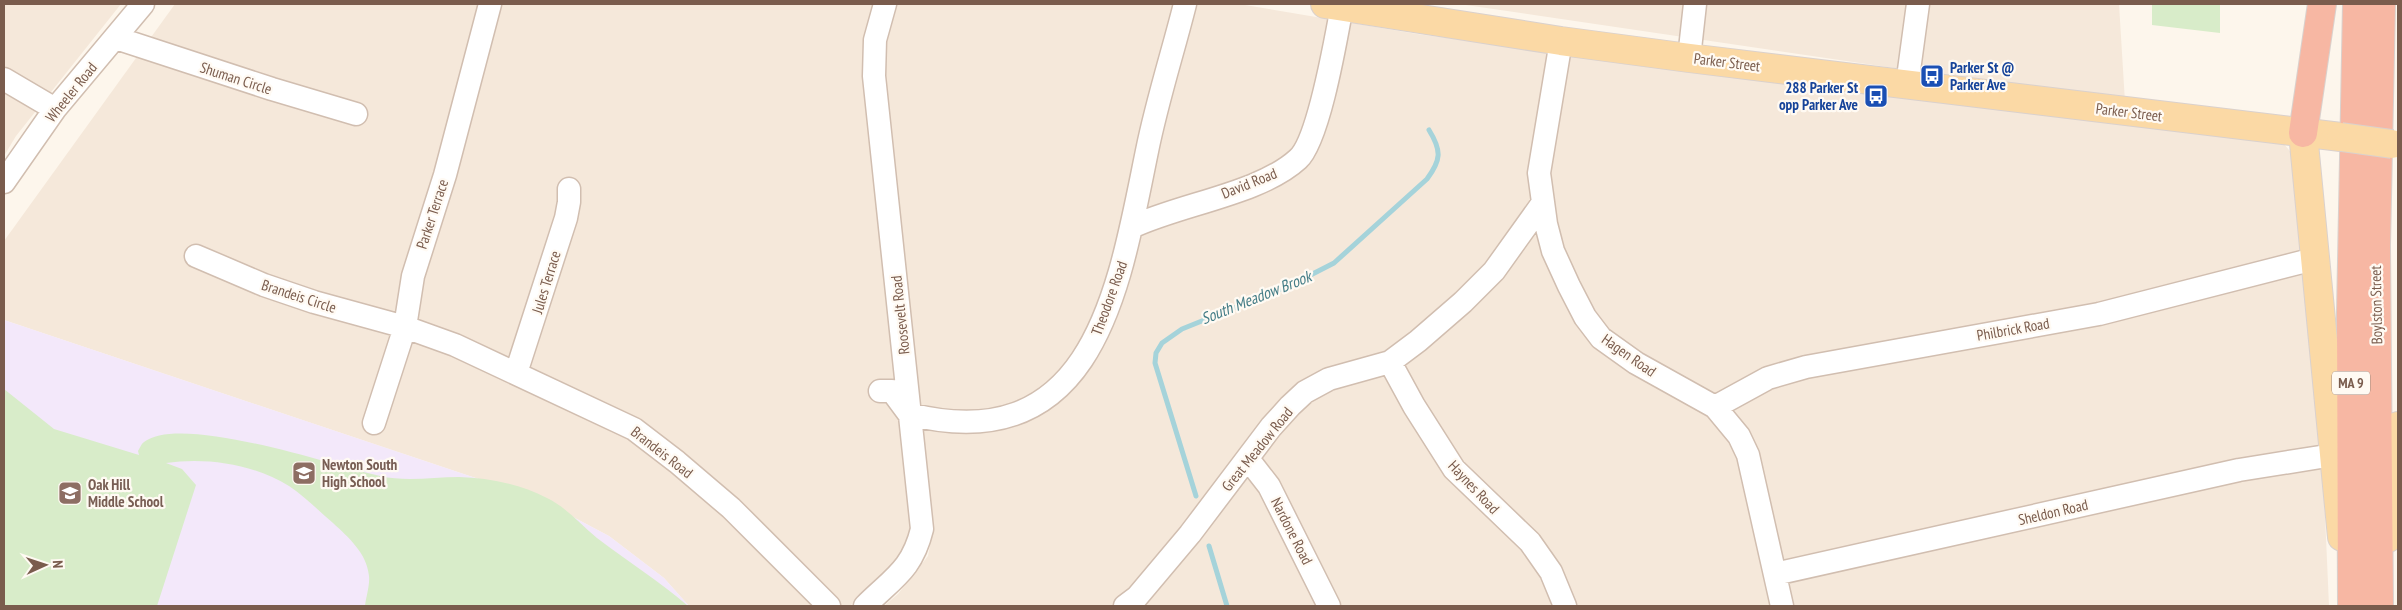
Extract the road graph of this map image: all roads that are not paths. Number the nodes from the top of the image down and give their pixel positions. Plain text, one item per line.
1 (143, 4) edge
2 (490, 4) edge
3 (885, 4) edge
4 (1185, 4) edge
5 (1695, 4) edge
6 (1918, 4) edge
7 (2322, 4) edge
8 (2358, 4) edge
9 (2381, 4) edge
10 (1334, 5) edge
11 (116, 38) junction
12 (1561, 41) junction
13 (1689, 58) junction
14 (4, 79) edge
15 (1907, 85) junction
16 (55, 109) junction
17 (356, 114) dead end
18 (2303, 133) junction
19 (2395, 144) edge
20 (4, 182) edge
21 (569, 189) dead end
22 (1542, 204) junction
23 (1132, 227) junction
24 (196, 256) dead end
25 (2314, 259) junction
26 (405, 327) junction
27 (1390, 362) junction
28 (516, 374) junction
29 (880, 391) dead end
30 (1715, 407) junction
31 (908, 414) junction
32 (374, 423) dead end
33 (2398, 426) edge
34 (2333, 455) junction
35 (1248, 459) junction
36 (1775, 574) junction
37 (829, 606) edge
38 (865, 606) edge
39 (1125, 606) edge
40 (1329, 606) edge
41 (1565, 606) edge
42 (1782, 606) edge
43 (2351, 606) edge
44 (2380, 606) edge

1 - 11 street, Wheeler Road
2 - 26 street, Parker Terrace
3 - 31 street, Roosevelt Road
4 - 23 street, Theodore Road
5 - 13 street
6 - 15 street
7 - 18 highway
8 - 43 highway, Boylston Street / MA 9
9 - 44 highway, Boylston Street / MA 9
10 - 12 main road, Parker Street
10 - 23 street, David Road
11 - 16 street, Wheeler Road
11 - 17 street, Shuman Circle
12 - 13 main road, Parker Street
12 - 22 street, Hagen Road
13 - 15 main road, Parker Street
14 - 16 street
15 - 18 main road, Parker Street
16 - 20 street, Wheeler Road
18 - 19 main road, Parker Street, bridge
18 - 25 main road, Boylston Street
21 - 28 street, Jules Terrace
22 - 27 street, Great Meadow Road
22 - 30 street, Hagen Road
23 - 31 street, Theodore Road
24 - 26 street, Brandeis Circle
25 - 30 street, Philbrick Road
25 - 34 main road, Boylston Street
26 - 28 street, Brandeis Road
26 - 32 street, Parker Terrace
27 - 35 street, Great Meadow Road
27 - 41 street, Haynes Road
28 - 37 street, Brandeis Road
29 - 31 street
30 - 36 street, Hagen Road
31 - 38 street, Roosevelt Road
33 - 44 main road, Boylston Street
34 - 36 street, Sheldon Road
34 - 43 main road, Boylston Street
35 - 39 street, Great Meadow Road
35 - 40 street, Nardone Road
36 - 42 street, Hagen Road

